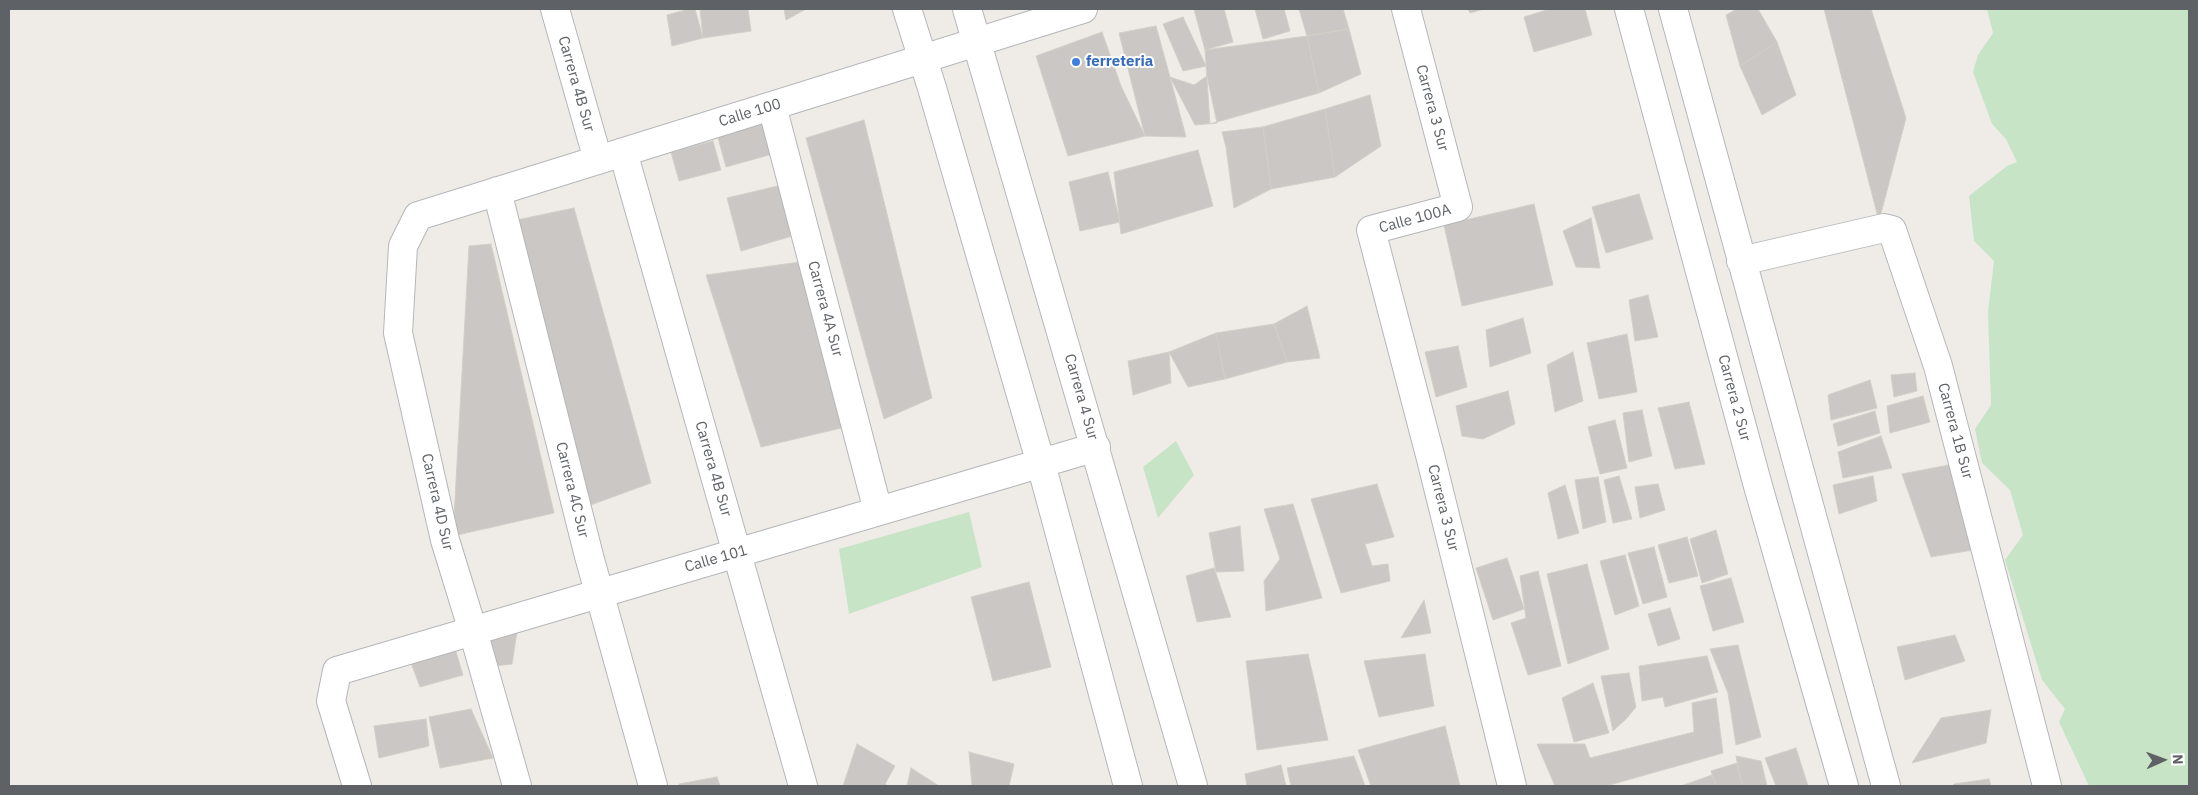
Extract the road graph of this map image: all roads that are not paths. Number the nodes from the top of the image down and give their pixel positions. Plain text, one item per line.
1 (555, 9) edge
2 (906, 9) edge
3 (967, 9) edge
4 (1083, 9) edge
5 (1406, 9) edge
6 (1629, 9) edge
7 (1673, 9) edge
8 (977, 42) junction
9 (922, 59) junction
10 (772, 106) junction
11 (610, 156) junction
12 (497, 191) junction
13 (1458, 207) joint
14 (418, 216) joint
15 (1372, 230) joint
16 (1741, 261) junction
17 (1096, 448) junction
18 (1041, 464) junction
19 (878, 511) junction
20 (737, 553) junction
21 (599, 594) junction
22 (473, 630) junction
23 (357, 786) edge
24 (517, 786) edge
25 (653, 786) edge
26 (803, 786) edge
27 (1128, 786) edge
28 (1193, 786) edge
29 (1512, 786) edge
30 (1844, 786) edge
31 (1886, 786) edge
32 (2047, 786) edge

1 - 11 street, Carrera 4B Sur
2 - 9 street
3 - 8 street, Carrera 4 Sur
4 - 8 street, Calle 100
5 - 13 street, Carrera 3 Sur
6 - 30 street, Carrera 2 Sur
7 - 16 street
8 - 9 street, Calle 100
8 - 17 street, Carrera 4 Sur
9 - 10 street, Calle 100
9 - 18 street
10 - 11 street, Calle 100
10 - 19 street, Carrera 4A Sur
11 - 12 street, Calle 100
11 - 20 street, Carrera 4B Sur
12 - 14 street, Calle 100
12 - 21 street, Carrera 4C Sur
13 - 15 street, Calle 100A
14 - 22 street, Carrera 4D Sur
15 - 29 street, Carrera 3 Sur
16 - 31 street
16 - 32 street, Carrera 1B Sur
17 - 18 street, Calle 101
17 - 28 street, Carrera 4 Sur
18 - 19 street, Calle 101
18 - 27 street
19 - 20 street, Calle 101
20 - 21 street, Calle 101
20 - 26 street, Carrera 4B Sur
21 - 22 street, Calle 101
21 - 25 street, Carrera 4C Sur
22 - 23 street, Calle 101
22 - 24 street, Carrera 4D Sur

